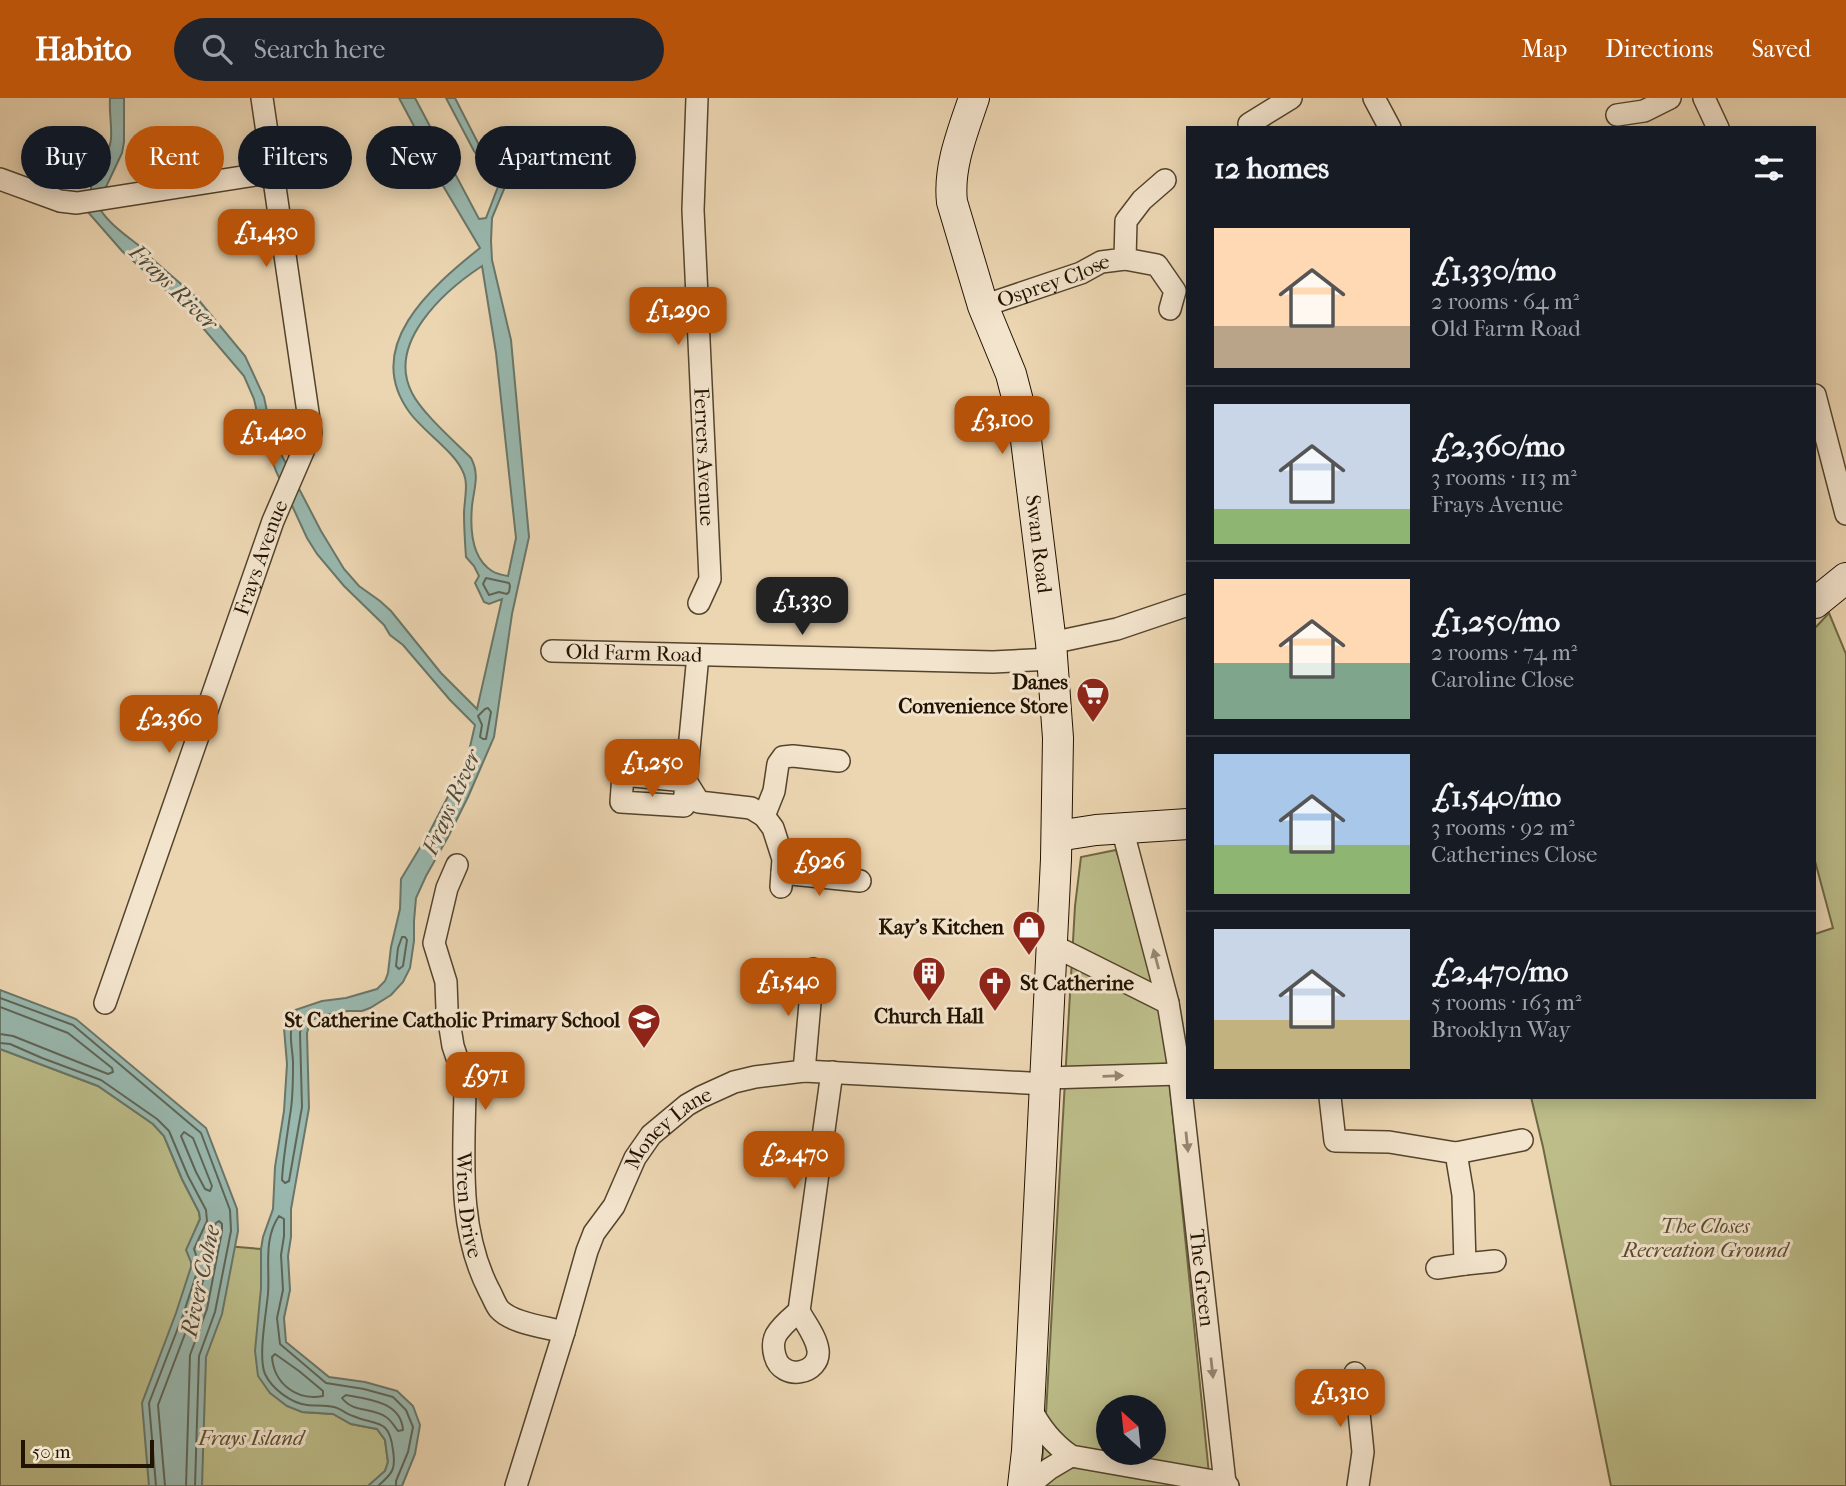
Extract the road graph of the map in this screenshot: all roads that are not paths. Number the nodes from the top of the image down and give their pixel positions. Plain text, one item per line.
1 (262, 98) edge
2 (696, 98) edge
3 (974, 98) edge
4 (1292, 98) edge
5 (1374, 98) edge
6 (1670, 98) edge
7 (1704, 98) edge
8 (1617, 116) dead end
9 (1249, 124) dead end
10 (267, 126) edge
11 (1389, 126) edge
12 (1717, 126) edge
13 (238, 178) edge
14 (0, 179) edge
15 (1165, 180) dead end
16 (276, 189) edge
17 (1125, 259) junction
18 (982, 306) junction
19 (1170, 309) dead end
20 (1816, 399) edge
21 (1846, 514) edge
22 (1846, 578) edge
23 (1816, 602) edge
24 (699, 603) dead end
25 (1186, 606) edge
26 (552, 651) dead end
27 (1052, 651) junction
28 (698, 655) junction
29 (839, 761) dead end
30 (764, 816) junction
31 (1186, 824) edge
32 (1122, 828) junction
33 (1057, 836) junction
34 (457, 865) dead end
35 (860, 881) dead end
36 (1052, 945) junction
37 (813, 969) dead end
38 (105, 1003) dead end
39 (1168, 1003) junction
40 (804, 1071) junction
41 (832, 1072) junction
42 (1179, 1074) junction
43 (1046, 1081) junction
44 (1330, 1099) edge
45 (1522, 1140) dead end
46 (1456, 1153) junction
47 (1495, 1261) dead end
48 (1465, 1264) junction
49 (1437, 1268) dead end
50 (799, 1311) dead end
51 (564, 1332) junction
52 (1355, 1373) dead end
53 (1030, 1407) junction
54 (1071, 1456) junction
55 (1226, 1484) edge
56 (516, 1486) edge
57 (1026, 1486) edge
58 (1357, 1486) edge

1 - 10 street, Frays Avenue
2 - 24 street, Ferrers Avenue
3 - 18 street, Swan Road
4 - 9 street
5 - 11 street
6 - 8 street
7 - 12 street
13 - 14 street
15 - 17 street, Osprey Close
16 - 38 street, Frays Avenue
17 - 18 street, Osprey Close
17 - 19 street, Osprey Close
18 - 27 street, Swan Road
20 - 21 street
22 - 23 street
25 - 27 street, Old Farm Road
26 - 28 street, Old Farm Road
27 - 28 street, Old Farm Road
27 - 33 street, Swan Road
28 - 30 street
29 - 30 street
30 - 35 street
31 - 32 street
32 - 33 street
39 -> 32 street, The Green
33 - 36 street
34 - 51 street, Wren Drive
36 - 39 street
36 - 43 street
37 - 40 street
39 - 42 street, The Green
40 - 41 street, Money Lane
40 - 51 street, Money Lane
41 - 43 street, Money Lane
41 - 50 street
43 -> 42 street
42 -> 55 street, The Green
43 - 53 street
44 - 46 street
45 - 46 street
46 - 48 street
47 - 48 street
48 - 49 street
51 - 56 street, Money Lane
52 - 58 street
53 - 54 street
53 - 57 street
54 - 55 street, The Green
54 - 57 street

